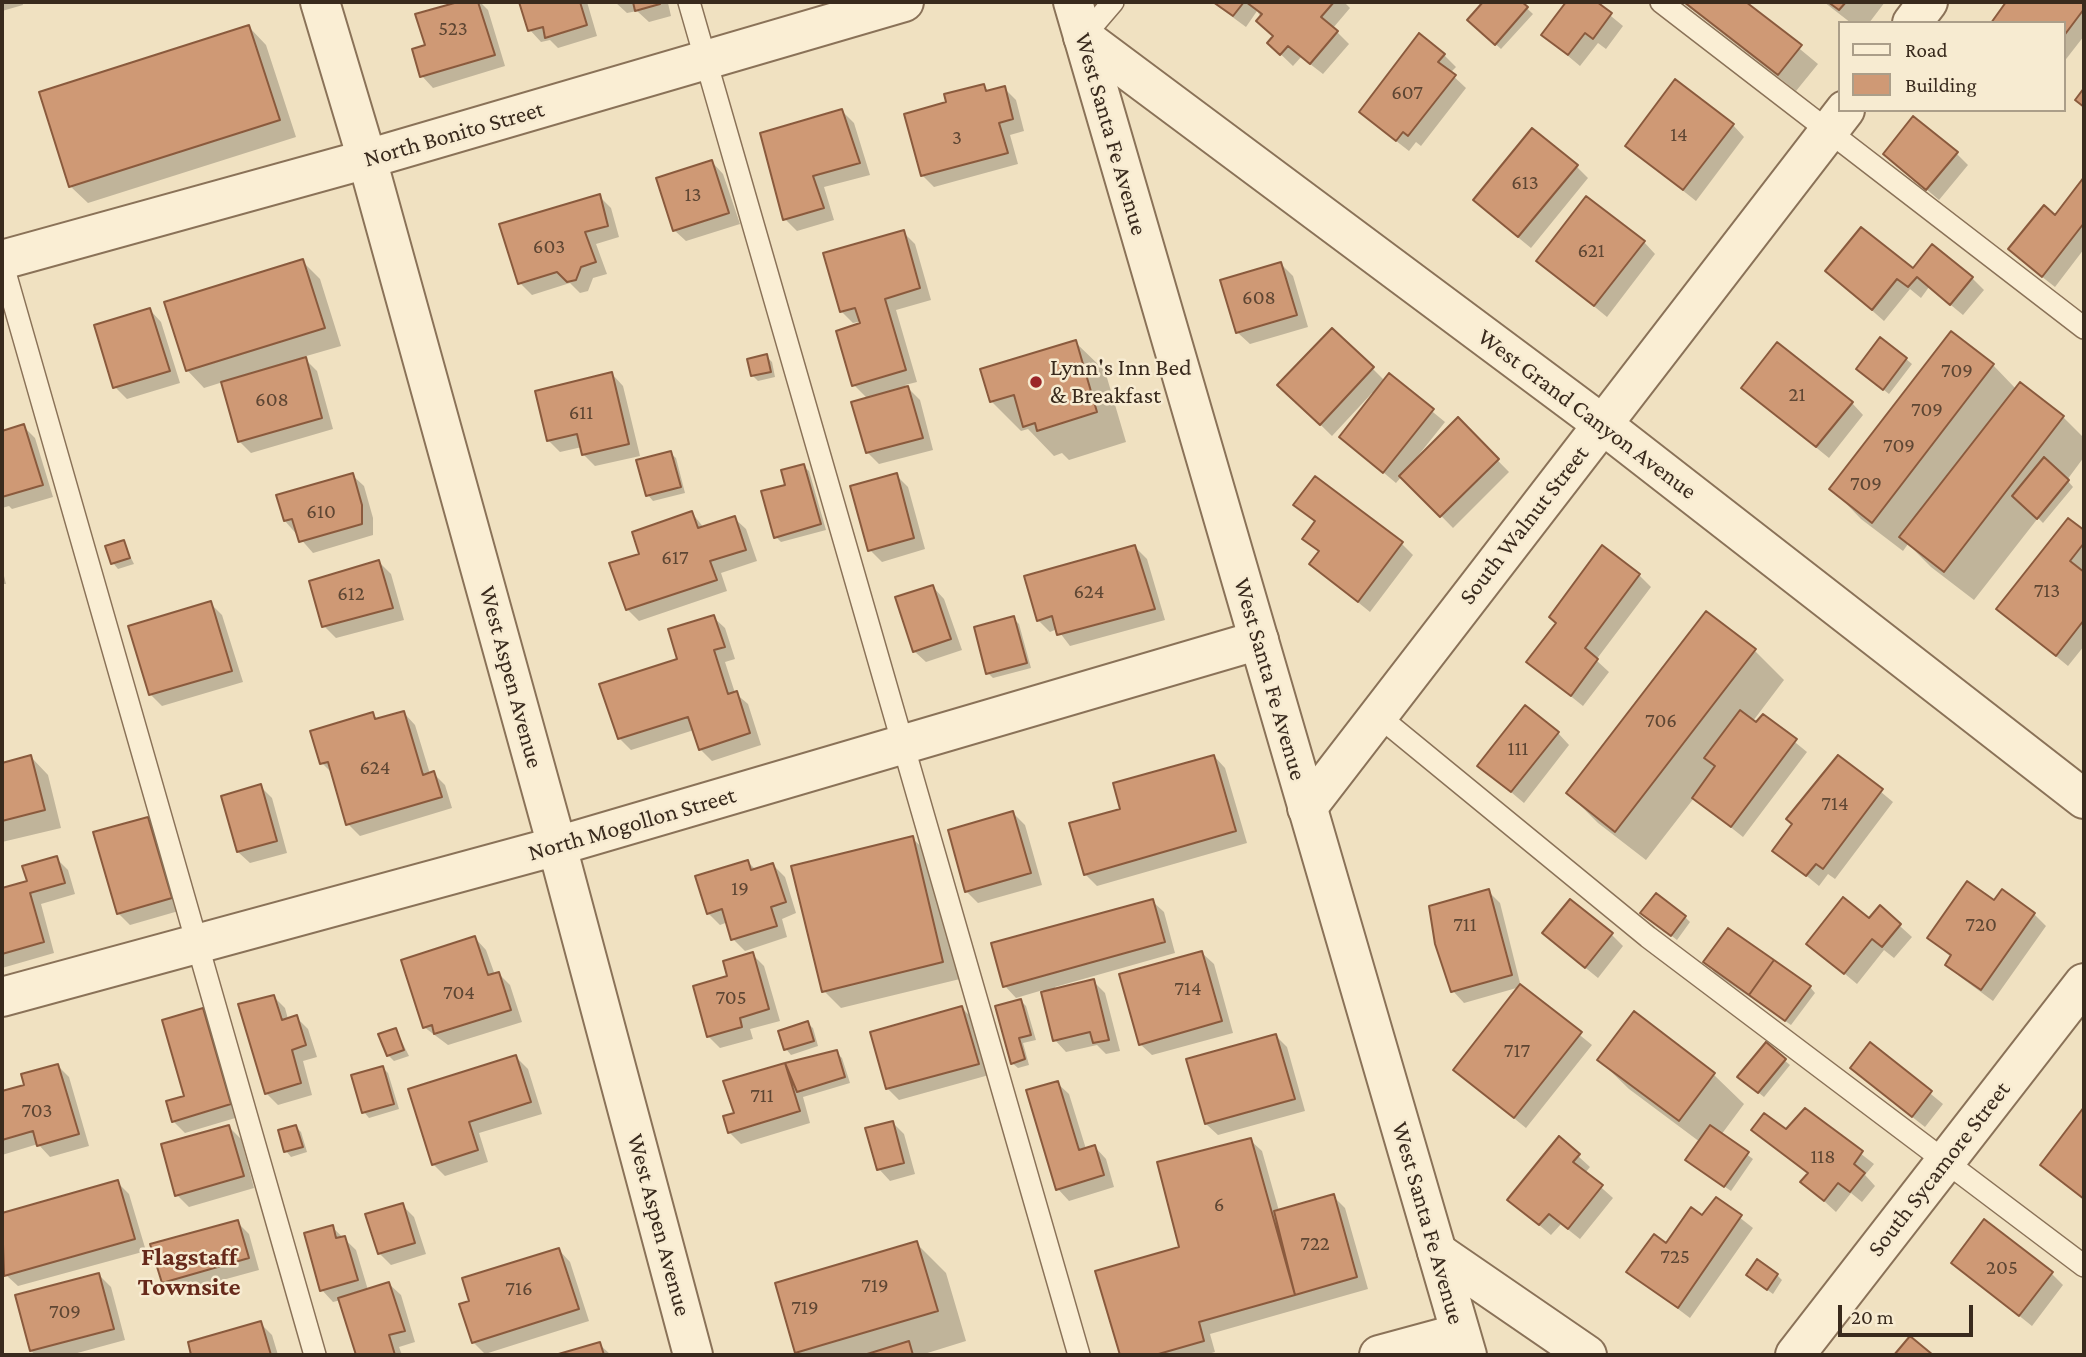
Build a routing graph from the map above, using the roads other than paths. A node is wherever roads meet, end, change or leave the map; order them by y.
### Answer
1 (320, 2) edge
2 (688, 2) edge
3 (1113, 2) edge
4 (1661, 2) edge
5 (1928, 2) edge
6 (881, 5) edge
7 (1078, 19) edge
8 (1914, 21) edge
9 (704, 61) junction
10 (1837, 120) edge
11 (367, 159) junction
12 (2, 261) edge
13 (2084, 328) edge
14 (1602, 424) junction
15 (1259, 640) junction
16 (1376, 714) junction
17 (903, 745) junction
18 (2084, 799) edge
19 (1307, 808) junction
20 (557, 846) junction
21 (196, 945) junction
22 (2084, 983) edge
23 (2, 997) edge
24 (1947, 1160) junction
25 (1437, 1252) junction
26 (2084, 1266) edge
27 (1464, 1344) edge
28 (316, 1355) edge
29 (694, 1355) edge
30 (1079, 1355) edge
31 (1379, 1355) edge
32 (1587, 1355) edge
33 (1795, 1355) edge

1 - 11 street, West Aspen Avenue
2 - 9 lane
3 - 7 lane
4 - 10 lane
5 - 8 street
6 - 9 street, North Bonito Street
7 - 14 street, West Grand Canyon Avenue
7 - 15 street, West Santa Fe Avenue
9 - 11 street, North Bonito Street
9 - 17 lane
10 - 13 lane
10 - 14 street, South Walnut Street
11 - 12 street, North Bonito Street
11 - 20 street, West Aspen Avenue
12 - 21 lane
14 - 16 street, South Walnut Street
14 - 18 street, West Grand Canyon Avenue
15 - 17 street, North Mogollon Street
15 - 19 street, West Santa Fe Avenue
16 - 19 street, South Walnut Street
16 - 24 lane
17 - 20 street, North Mogollon Street
17 - 30 lane
19 - 25 street, West Santa Fe Avenue
20 - 21 street, North Mogollon Street
20 - 29 street, West Aspen Avenue
21 - 23 street, North Mogollon Street
21 - 28 lane
22 - 24 street, South Sycamore Street
24 - 26 lane
24 - 33 street, South Sycamore Street
25 - 27 street, West Santa Fe Avenue
25 - 32 street
27 - 31 street

